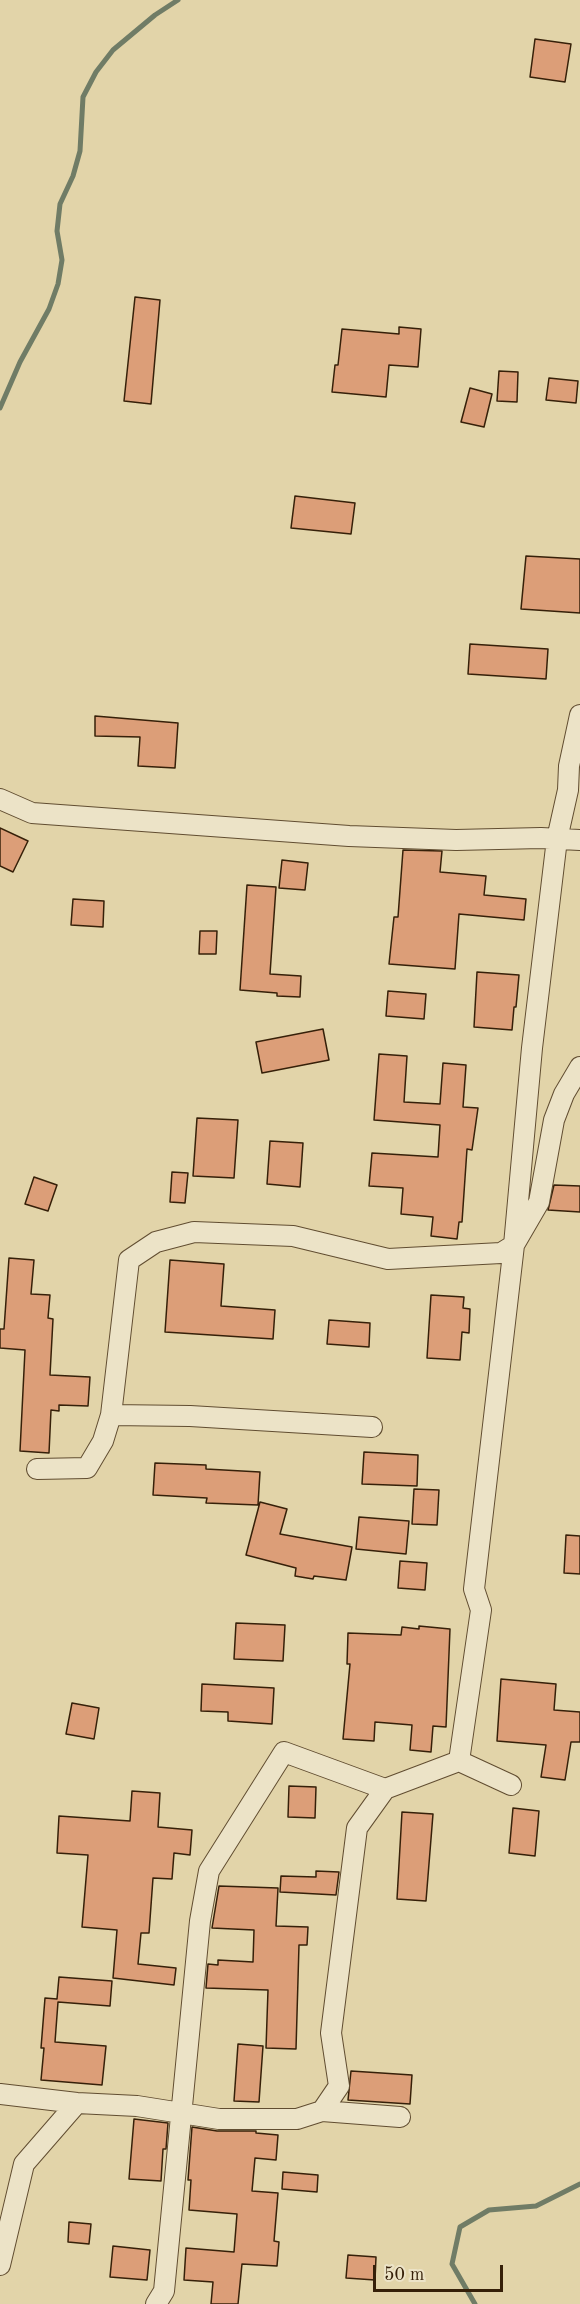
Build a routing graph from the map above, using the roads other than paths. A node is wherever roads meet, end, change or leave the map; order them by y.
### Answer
1 (580, 715) edge
2 (0, 799) edge
3 (557, 838) junction
4 (580, 840) edge
5 (580, 1067) edge
6 (514, 1245) junction
7 (111, 1415) junction
8 (372, 1426) dead end
9 (37, 1469) dead end
10 (459, 1761) junction
11 (511, 1785) dead end
12 (385, 1789) junction
13 (0, 2094) edge
14 (76, 2103) junction
15 (322, 2111) junction
16 (180, 2113) junction
17 (400, 2117) dead end
18 (0, 2265) edge
19 (156, 2304) edge

1 - 3 street
2 - 3 street
3 - 4 street
3 - 6 street
5 - 6 street
6 - 7 street
6 - 10 street
7 - 8 street
7 - 9 street
10 - 11 street
10 - 12 street
12 - 15 street
12 - 16 street
13 - 14 street
14 - 16 street
14 - 18 street
15 - 16 street
15 - 17 street
16 - 19 street

